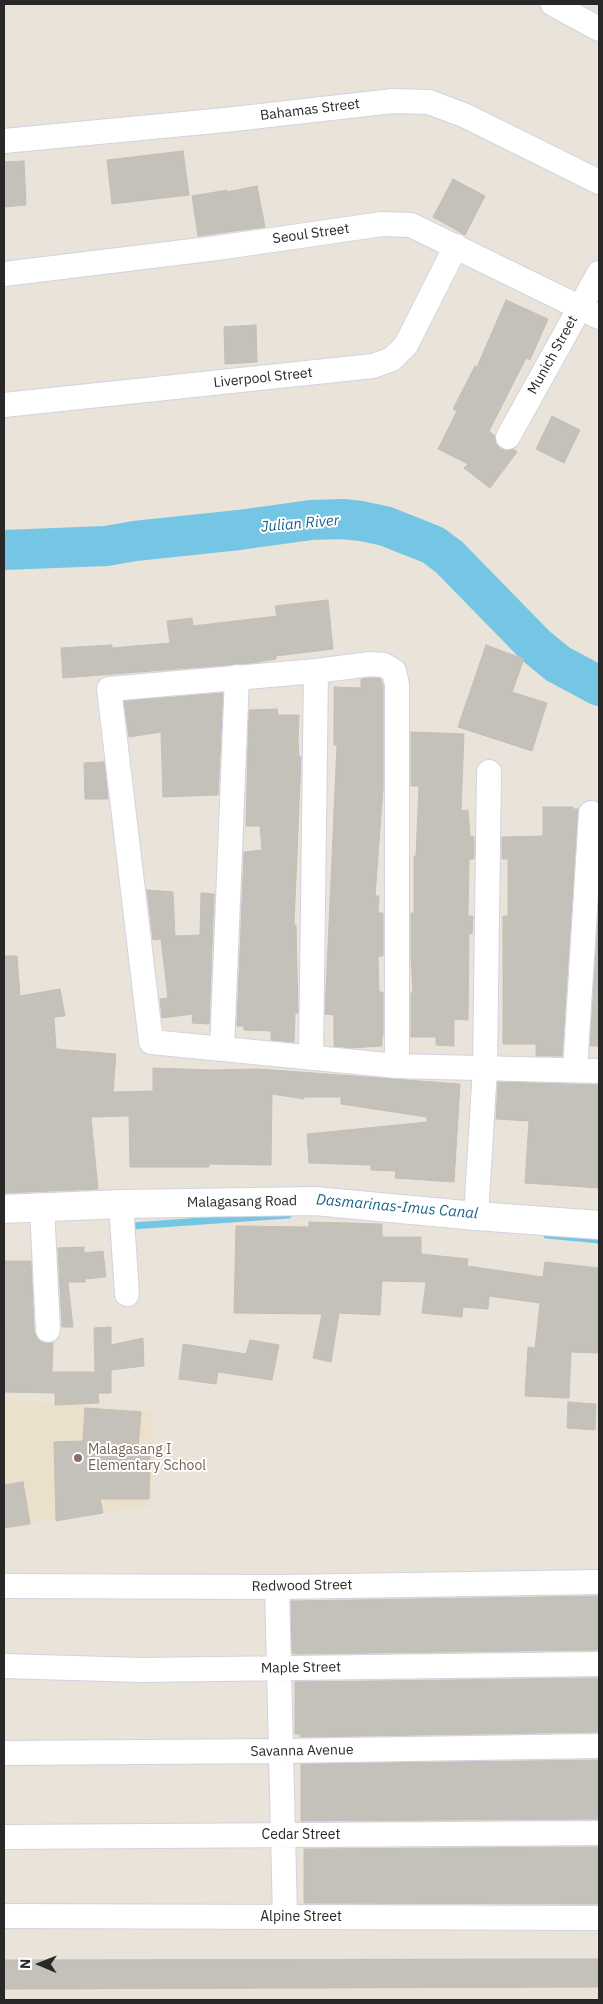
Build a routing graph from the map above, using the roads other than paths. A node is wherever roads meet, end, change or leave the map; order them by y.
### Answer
1 (553, 4) edge
2 (599, 29) edge
3 (4, 141) edge
4 (599, 182) edge
5 (456, 246) junction
6 (4, 274) edge
7 (599, 274) edge
8 (590, 312) edge
9 (4, 405) edge
10 (508, 437) dead end
11 (316, 671) junction
12 (237, 677) junction
13 (489, 772) dead end
14 (591, 813) dead end
15 (222, 1049) junction
16 (311, 1058) junction
17 (397, 1066) junction
18 (485, 1068) junction
19 (575, 1070) junction
20 (599, 1071) edge
21 (121, 1204) junction
22 (42, 1207) junction
23 (4, 1209) edge
24 (476, 1216) junction
25 (599, 1225) edge
26 (127, 1294) dead end
27 (48, 1330) dead end
28 (599, 1582) edge
29 (4, 1586) edge
30 (277, 1587) junction
31 (599, 1664) edge
32 (4, 1666) edge
33 (279, 1669) junction
34 (599, 1746) edge
35 (281, 1751) junction
36 (4, 1753) edge
37 (599, 1833) edge
38 (283, 1835) junction
39 (4, 1837) edge
40 (4, 1916) edge
41 (284, 1916) junction
42 (599, 1918) edge

1 - 2 street
3 - 4 street, Bahamas Street
5 - 6 street, Seoul Street
5 - 8 street, Seoul Street
5 - 9 street, Liverpool Street
7 - 8 street, Munich Street
8 - 10 street, Munich Street
11 - 12 street
11 - 16 street
11 - 17 street
12 - 15 street
12 - 15 street
13 - 18 street
14 - 19 street
15 - 16 street
16 - 17 street
17 - 18 street
18 - 19 street
18 - 24 street
19 - 20 street
21 - 22 main road, Malagasang Road
21 - 24 main road, Malagasang Road
21 - 26 street
22 - 23 main road, Malagasang Road
22 - 27 street
24 - 25 main road, Malagasang Road
28 - 30 street, Redwood Street
29 - 30 street, Redwood Street
30 - 33 street
31 - 33 street, Maple Street
32 - 33 street, Maple Street
33 - 35 street
34 - 35 street, Savanna Avenue
35 - 36 street, Savanna Avenue
35 - 38 street
37 - 38 street, Cedar Street
38 - 39 street, Cedar Street
38 - 41 street
40 - 41 street, Alpine Street
41 - 42 street, Alpine Street

